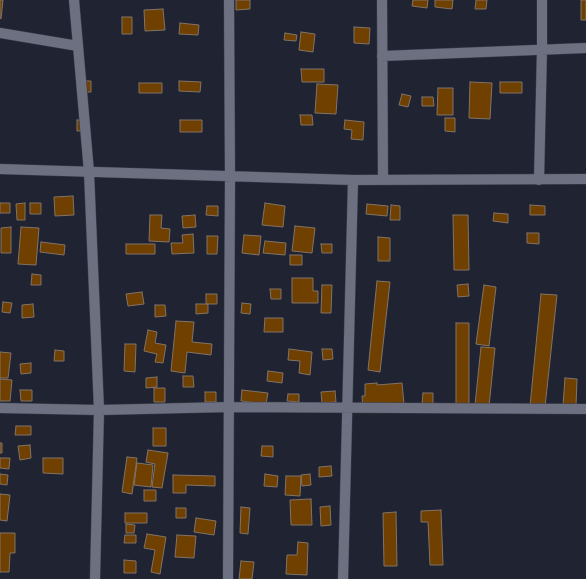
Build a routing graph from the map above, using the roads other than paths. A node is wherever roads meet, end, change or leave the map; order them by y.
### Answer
1 (74, 0) edge
2 (229, 0) edge
3 (382, 0) edge
4 (542, 0) edge
5 (0, 33) edge
6 (78, 46) junction
7 (586, 48) edge
8 (542, 49) junction
9 (382, 56) junction
10 (0, 169) edge
11 (89, 172) junction
12 (230, 177) junction
13 (586, 179) edge
14 (353, 180) junction
15 (382, 180) junction
16 (539, 180) junction
17 (229, 407) junction
18 (0, 408) edge
19 (347, 408) junction
20 (586, 409) edge
21 (99, 410) junction
22 (95, 579) edge
23 (228, 579) edge
24 (343, 579) edge

1 - 6 street
2 - 12 street
3 - 9 street
4 - 8 street
5 - 6 street
6 - 11 street
7 - 8 street
8 - 9 street
8 - 16 street
9 - 15 street
10 - 11 street
11 - 12 street
11 - 21 street
12 - 14 street
12 - 17 street
13 - 16 street
14 - 15 street
14 - 19 street
15 - 16 street
17 - 19 street
17 - 21 street
17 - 23 street
18 - 21 street
19 - 20 street
19 - 24 street
21 - 22 street

